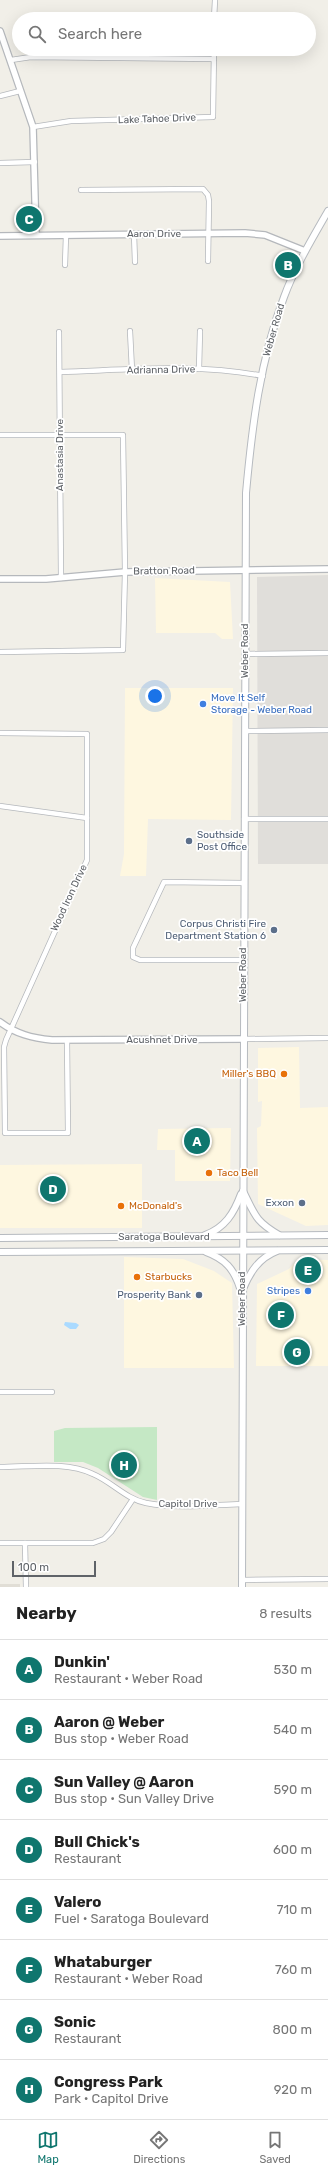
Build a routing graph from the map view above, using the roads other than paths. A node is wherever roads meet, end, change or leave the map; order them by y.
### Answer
1 (215, 0) edge
2 (214, 12) edge
3 (0, 31) edge
4 (214, 59) joint
5 (10, 60) junction
6 (20, 91) junction
7 (0, 96) edge
8 (33, 127) junction
9 (35, 162) junction
10 (0, 163) edge
11 (81, 190) dead end
12 (328, 211) edge
13 (134, 234) junction
14 (36, 235) junction
15 (66, 235) junction
16 (208, 235) junction
17 (0, 236) edge
18 (305, 250) junction
19 (208, 261) dead end
20 (135, 262) dead end
21 (65, 265) dead end
22 (130, 331) dead end
23 (200, 331) dead end
24 (59, 332) dead end
25 (199, 369) junction
26 (132, 370) junction
27 (60, 372) junction
28 (263, 376) junction
29 (0, 435) edge
30 (59, 435) junction
31 (328, 569) edge
32 (245, 570) junction
33 (125, 572) junction
34 (61, 578) junction
35 (0, 580) edge
36 (0, 652) edge
37 (328, 653) edge
38 (244, 654) junction
39 (328, 730) edge
40 (246, 732) junction
41 (0, 733) edge
42 (0, 806) edge
43 (87, 818) junction
44 (244, 819) junction
45 (328, 819) edge
46 (243, 883) junction
47 (244, 960) junction
48 (0, 1022) edge
49 (10, 1030) junction
50 (328, 1038) edge
51 (244, 1039) junction
52 (67, 1040) junction
53 (242, 1189) junction
54 (328, 1235) edge
55 (200, 1236) junction
56 (242, 1236) junction
57 (280, 1236) junction
58 (0, 1238) edge
59 (200, 1250) junction
60 (242, 1250) junction
61 (280, 1250) junction
62 (328, 1250) edge
63 (0, 1252) edge
64 (242, 1293) junction
65 (0, 1392) edge
66 (52, 1392) dead end
67 (0, 1467) edge
68 (133, 1499) junction
69 (241, 1504) junction
70 (0, 1543) edge
71 (26, 1543) junction
72 (328, 1579) edge
73 (242, 1580) junction
74 (26, 1587) edge
75 (242, 1587) edge

1 - 2 street
3 - 5 street
4 - 5 street
4 - 8 street, Lake Tahoe Drive
5 - 6 street
6 - 7 street
6 - 8 street
8 - 9 street
9 - 10 street
9 - 14 street
11 - 16 street
12 - 18 main road, Weber Road
13 - 15 street, Aaron Drive
13 - 16 street, Aaron Drive
13 - 20 street
14 - 15 street, Aaron Drive
14 - 17 street, Aaron Drive
15 - 21 street
16 - 18 street, Aaron Drive
16 - 19 street
18 - 28 main road, Weber Road
22 - 26 street
23 - 25 street
24 - 27 street, Anastasia Drive
25 - 26 street, Adrianna Drive
25 - 28 street, Adrianna Drive
26 - 27 street, Adrianna Drive
27 - 30 street, Anastasia Drive
28 - 32 main road, Weber Road
29 - 30 street
30 - 33 street
30 - 34 street, Anastasia Drive
31 - 32 street, Bratton Road
32 - 33 street, Bratton Road
32 - 38 main road, Weber Road
33 - 34 street, Bratton Road
33 - 36 street
34 - 35 street, Bratton Road
37 - 38 street
38 - 40 main road, Weber Road
39 - 40 street
40 - 44 main road, Weber Road
41 - 43 street, Wood Iron Drive
42 - 43 street
43 - 49 street, Wood Iron Drive
44 - 45 street
44 - 46 main road, Weber Road
46 - 47 main road, Weber Road
46 - 47 street
47 - 51 main road, Weber Road
48 - 49 street, Acushnet Drive
49 - 52 street, Acushnet Drive
49 - 52 street, Wood Iron Drive
50 - 51 street, Acushnet Drive
51 - 52 street, Acushnet Drive
51 - 53 main road, Weber Road
53 - 55 main road
53 - 56 main road, Weber Road
53 - 57 main road
54 - 57 main road, Saratoga Boulevard
55 - 56 main road, Saratoga Boulevard
55 - 58 main road, Saratoga Boulevard
56 - 57 main road, Saratoga Boulevard
56 - 60 main road, Weber Road
59 - 60 main road, Saratoga Boulevard
59 - 63 main road, Saratoga Boulevard
59 - 64 main road
60 - 61 main road, Saratoga Boulevard
60 - 64 main road, Weber Road
61 - 62 main road, Saratoga Boulevard
61 - 64 main road
64 - 69 main road, Weber Road
65 - 66 street
67 - 68 street, Capitol Drive
68 - 69 street, Capitol Drive
68 - 71 street
69 - 73 main road, Weber Road
70 - 71 street
71 - 74 street
72 - 73 street
73 - 75 main road, Weber Road

